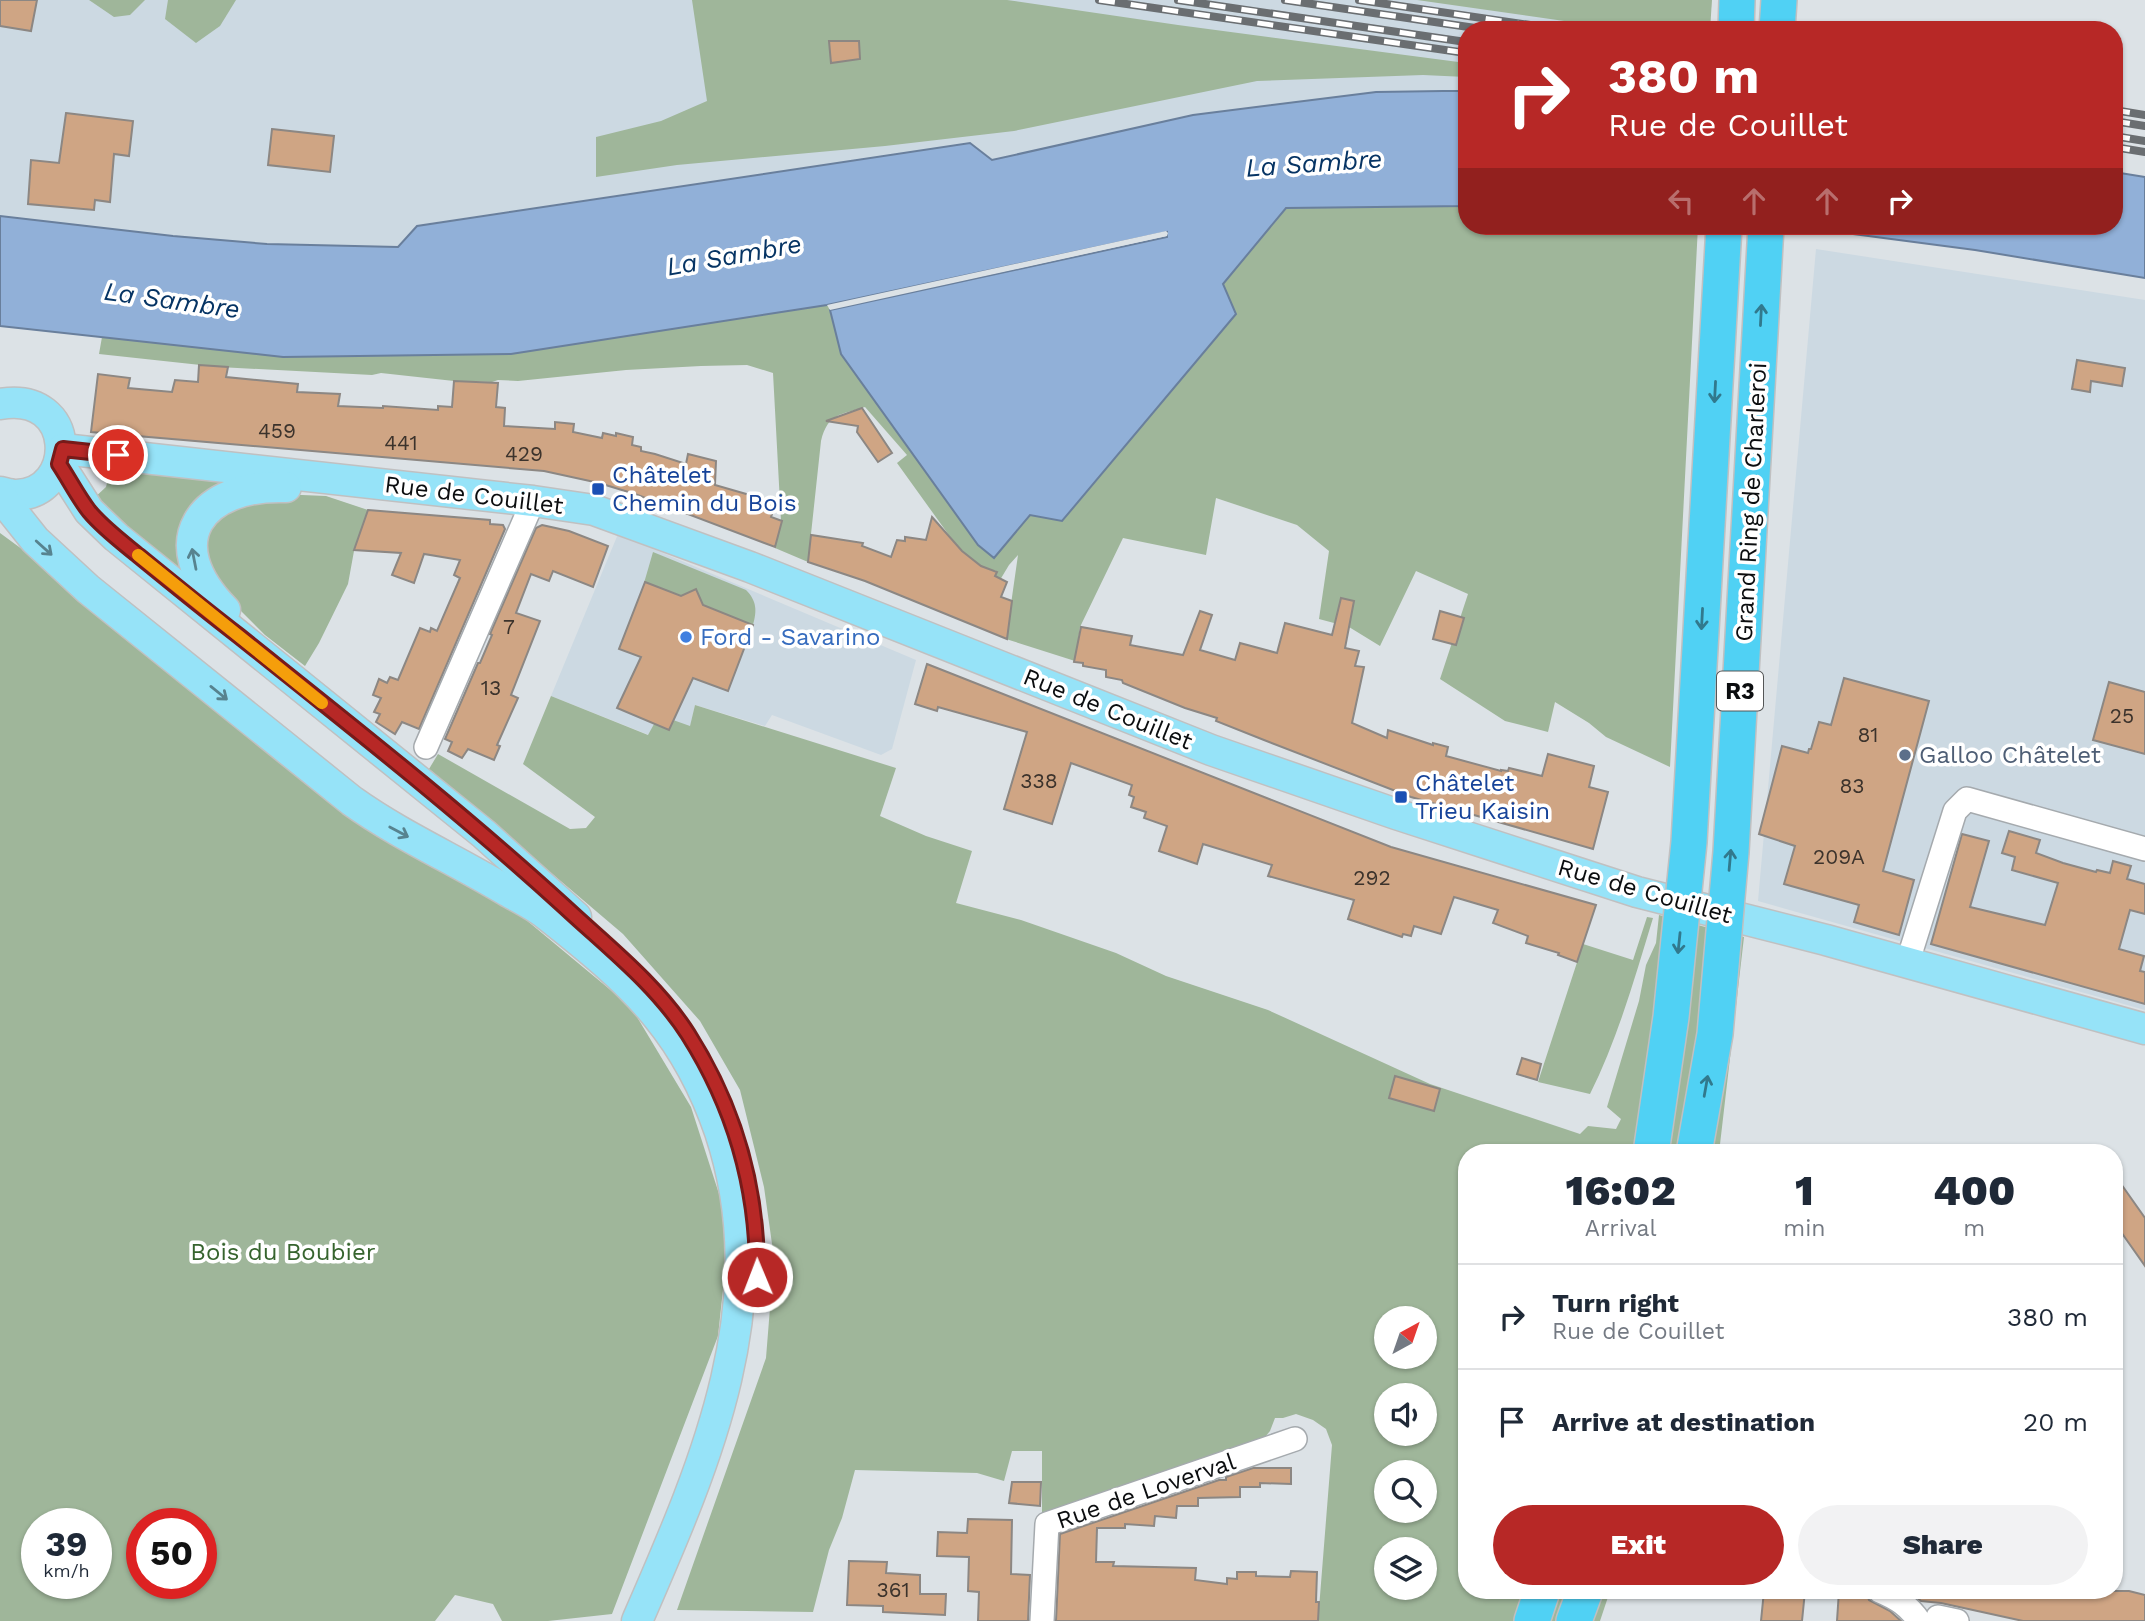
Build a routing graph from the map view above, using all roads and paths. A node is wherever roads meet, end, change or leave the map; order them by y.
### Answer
1 (1737, 0) edge
2 (1779, 0) edge
3 (1736, 21) edge
4 (1778, 21) edge
5 (1723, 235) edge
6 (1765, 235) edge
7 (0, 404) edge
8 (61, 456) junction
9 (341, 479) junction
10 (0, 494) edge
11 (533, 500) junction
12 (299, 684) junction
13 (426, 747) dead end
14 (2145, 849) edge
15 (1907, 964) junction
16 (2145, 1029) edge
17 (1652, 1144) edge
18 (1696, 1144) edge
19 (1296, 1439) dead end
20 (1539, 1599) edge
21 (1582, 1599) edge
22 (1898, 1599) edge
23 (1938, 1620) edge
24 (638, 1621) edge
25 (654, 1621) edge
26 (1042, 1621) edge
27 (1532, 1621) edge
28 (1574, 1621) edge

1 - 3 highway
2 - 4 highway
5 -> 17 highway, Grand Ring de Charleroi / R3, bridge
18 -> 6 highway, Grand Ring de Charleroi / R3, bridge
7 - 8 main road
8 - 9 main road, Rue de Couillet
8 - 10 main road
8 - 12 main road
9 - 11 main road, Rue de Couillet
12 -> 9 main road
10 -> 24 main road
11 - 13 street
11 - 15 main road, Rue de Couillet
12 - 25 main road
14 - 15 street
15 - 16 main road, Rue de Couillet
19 - 26 street, Rue de Loverval
20 - 27 highway
21 - 28 highway
22 - 23 street

